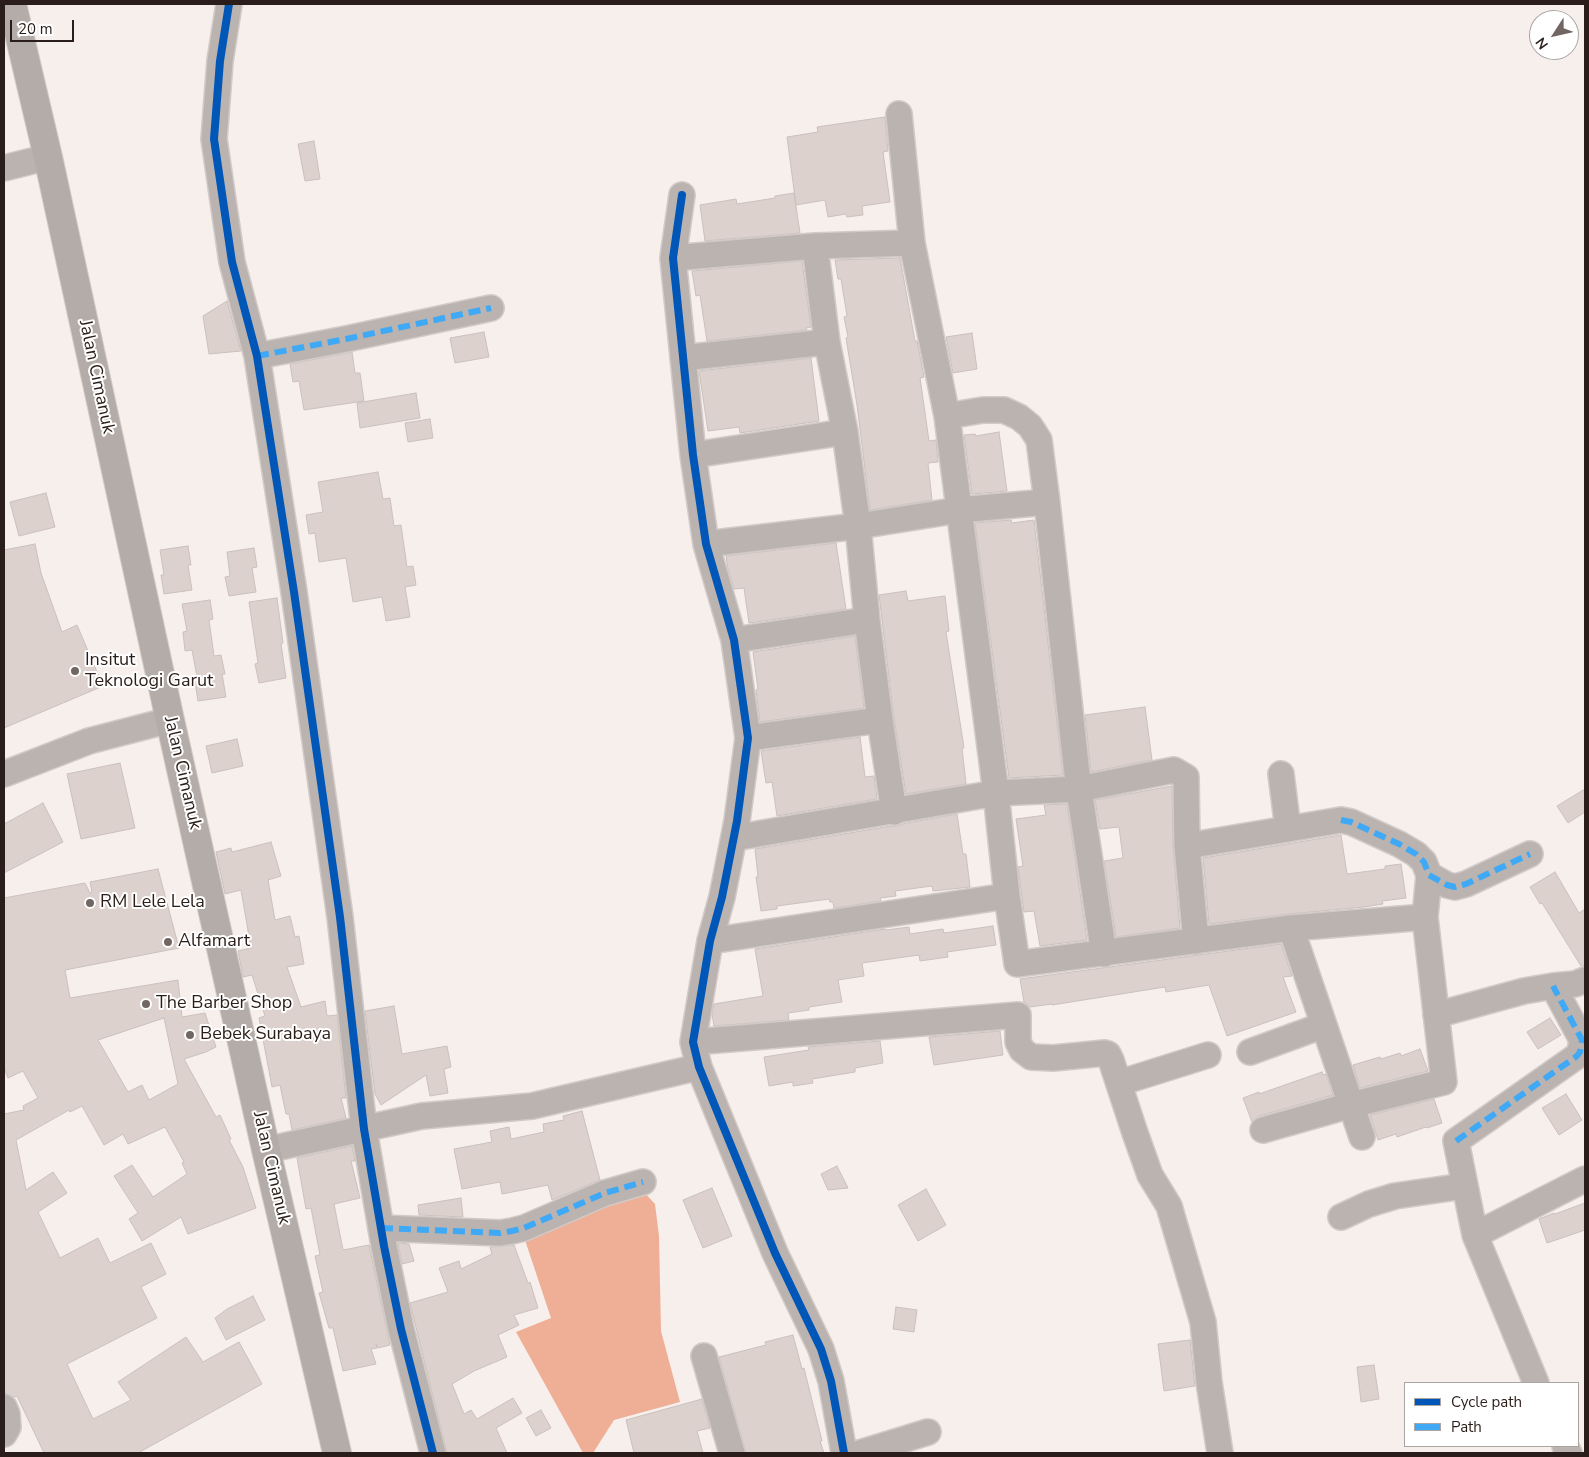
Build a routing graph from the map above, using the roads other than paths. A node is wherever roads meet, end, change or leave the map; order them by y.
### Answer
1 (12, 4) edge
2 (229, 4) edge
3 (899, 114) dead end
4 (48, 157) junction
5 (4, 168) edge
6 (682, 195) dead end
7 (912, 242) junction
8 (816, 246) junction
9 (673, 258) junction
10 (491, 308) dead end
11 (827, 342) junction
12 (256, 356) junction
13 (683, 358) junction
14 (947, 416) junction
15 (845, 432) junction
16 (693, 455) junction
17 (1047, 502) junction
18 (959, 510) junction
19 (858, 526) junction
20 (706, 544) junction
21 (867, 620) junction
22 (734, 640) junction
23 (170, 720) junction
24 (880, 720) junction
25 (748, 738) junction
26 (4, 774) edge
27 (1281, 774) dead end
28 (1079, 789) junction
29 (996, 793) junction
30 (894, 812) junction
31 (1288, 829) junction
32 (734, 838) junction
33 (1187, 846) junction
34 (1530, 854) dead end
35 (1429, 875) junction
36 (1007, 896) junction
37 (1425, 917) junction
38 (1291, 928) junction
39 (710, 941) junction
40 (1196, 941) junction
41 (1104, 954) junction
42 (1585, 980) edge
43 (1553, 986) junction
44 (1436, 1015) junction
45 (1324, 1025) junction
46 (693, 1042) junction
47 (1250, 1052) dead end
48 (1208, 1055) dead end
49 (699, 1067) junction
50 (1119, 1083) junction
51 (1351, 1105) junction
52 (364, 1129) junction
53 (1263, 1130) dead end
54 (1362, 1137) dead end
55 (266, 1150) junction
56 (1585, 1179) edge
57 (642, 1182) dead end
58 (1464, 1186) junction
59 (1341, 1217) dead end
60 (381, 1228) junction
61 (1475, 1235) junction
62 (704, 1356) dead end
63 (1536, 1382) edge
64 (4, 1407) edge
65 (928, 1432) dead end
66 (4, 1434) edge
67 (337, 1453) edge
68 (433, 1453) edge
69 (732, 1453) edge
70 (844, 1453) edge
71 (860, 1453) edge
72 (1220, 1453) edge

1 - 4 main road, Jalan Cimanuk
2 - 12 street
3 - 7 street
4 - 5 street
4 - 23 main road, Jalan Cimanuk
6 - 9 street
7 - 8 street
7 - 14 street
8 - 9 street
8 - 11 street
9 - 13 street
10 - 12 street
11 - 13 street
11 - 15 street
12 - 52 street
13 - 16 street
14 - 17 street
14 - 18 street
15 - 16 street
15 - 19 street
16 - 20 street
17 - 18 street
17 - 28 street
18 - 19 street
18 - 29 street
19 - 20 street
19 - 21 street
20 - 22 street
21 - 22 street
21 - 24 street
22 - 25 street
23 - 26 street
23 - 55 main road, Jalan Cimanuk
24 - 25 street
24 - 30 street
25 - 32 street
27 - 31 street
28 - 29 street
28 - 33 street
28 - 41 street
29 - 30 street
29 - 36 street
30 - 32 street
31 - 33 street
31 - 35 street
32 - 39 street
33 - 40 street
34 - 35 street
35 - 37 street
36 - 39 street
36 - 41 street
37 - 38 street
37 - 44 street
38 - 40 street
38 - 45 street
39 - 46 street
40 - 41 street
42 - 43 street
43 - 44 street
43 - 58 street
44 - 51 street
45 - 47 street
45 - 51 street
46 - 49 street
46 - 50 street
48 - 50 street
49 - 52 street
49 - 70 street
50 - 72 street
51 - 53 street
51 - 54 street
52 - 55 street
52 - 60 street
55 - 67 main road, Jalan Cimanuk
56 - 61 street
57 - 60 street
58 - 59 street
58 - 61 street
60 - 68 street
61 - 63 street
62 - 69 street
64 - 66 street
65 - 71 street

